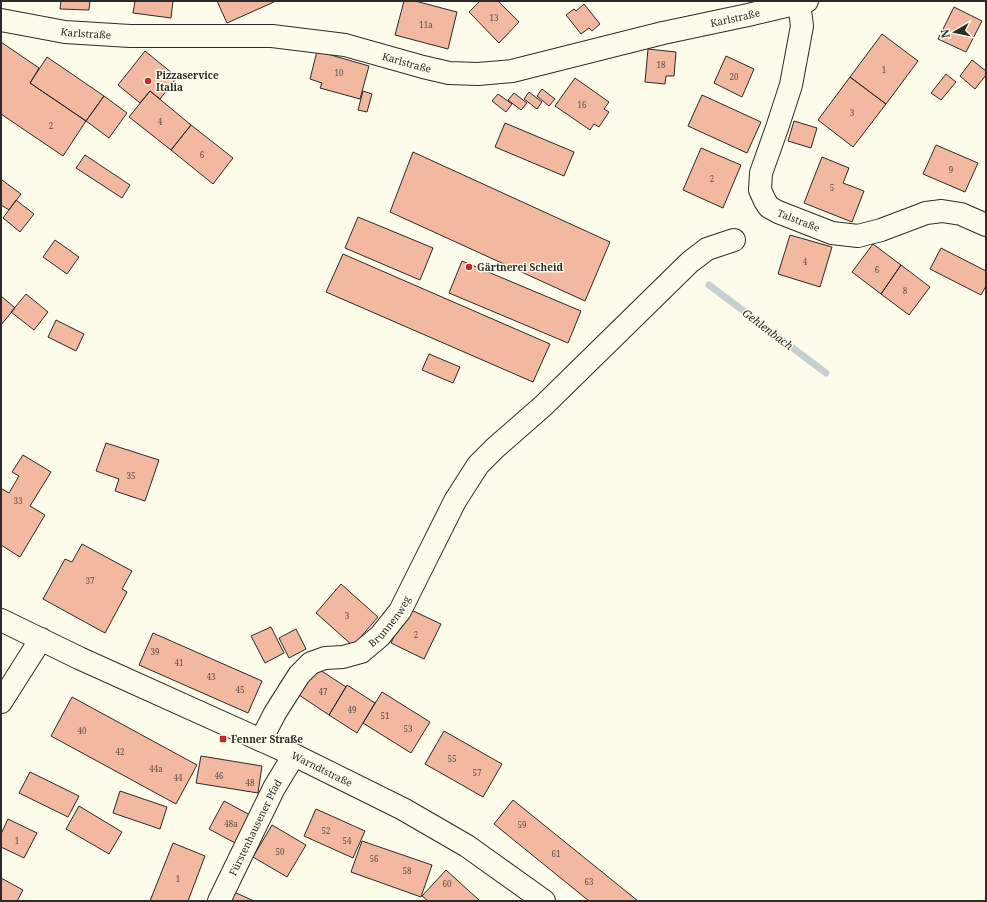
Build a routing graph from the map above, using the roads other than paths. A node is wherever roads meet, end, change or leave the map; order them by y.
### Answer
1 (803, 2) edge
2 (1, 20) edge
3 (986, 226) edge
4 (734, 240) dead end
5 (1, 620) edge
6 (41, 639) junction
7 (1, 702) edge
8 (261, 740) junction
9 (294, 755) junction
10 (219, 901) edge
11 (544, 901) edge

1 - 2 street, Karlstraße
1 - 3 street, Talstraße
4 - 8 street, Brunnenweg
5 - 6 street, Warndtstraße
6 - 7 street
6 - 8 street, Warndtstraße
8 - 9 street, Warndtstraße
9 - 10 street, Fürstenhausener Pfad
9 - 11 street, Warndtstraße

